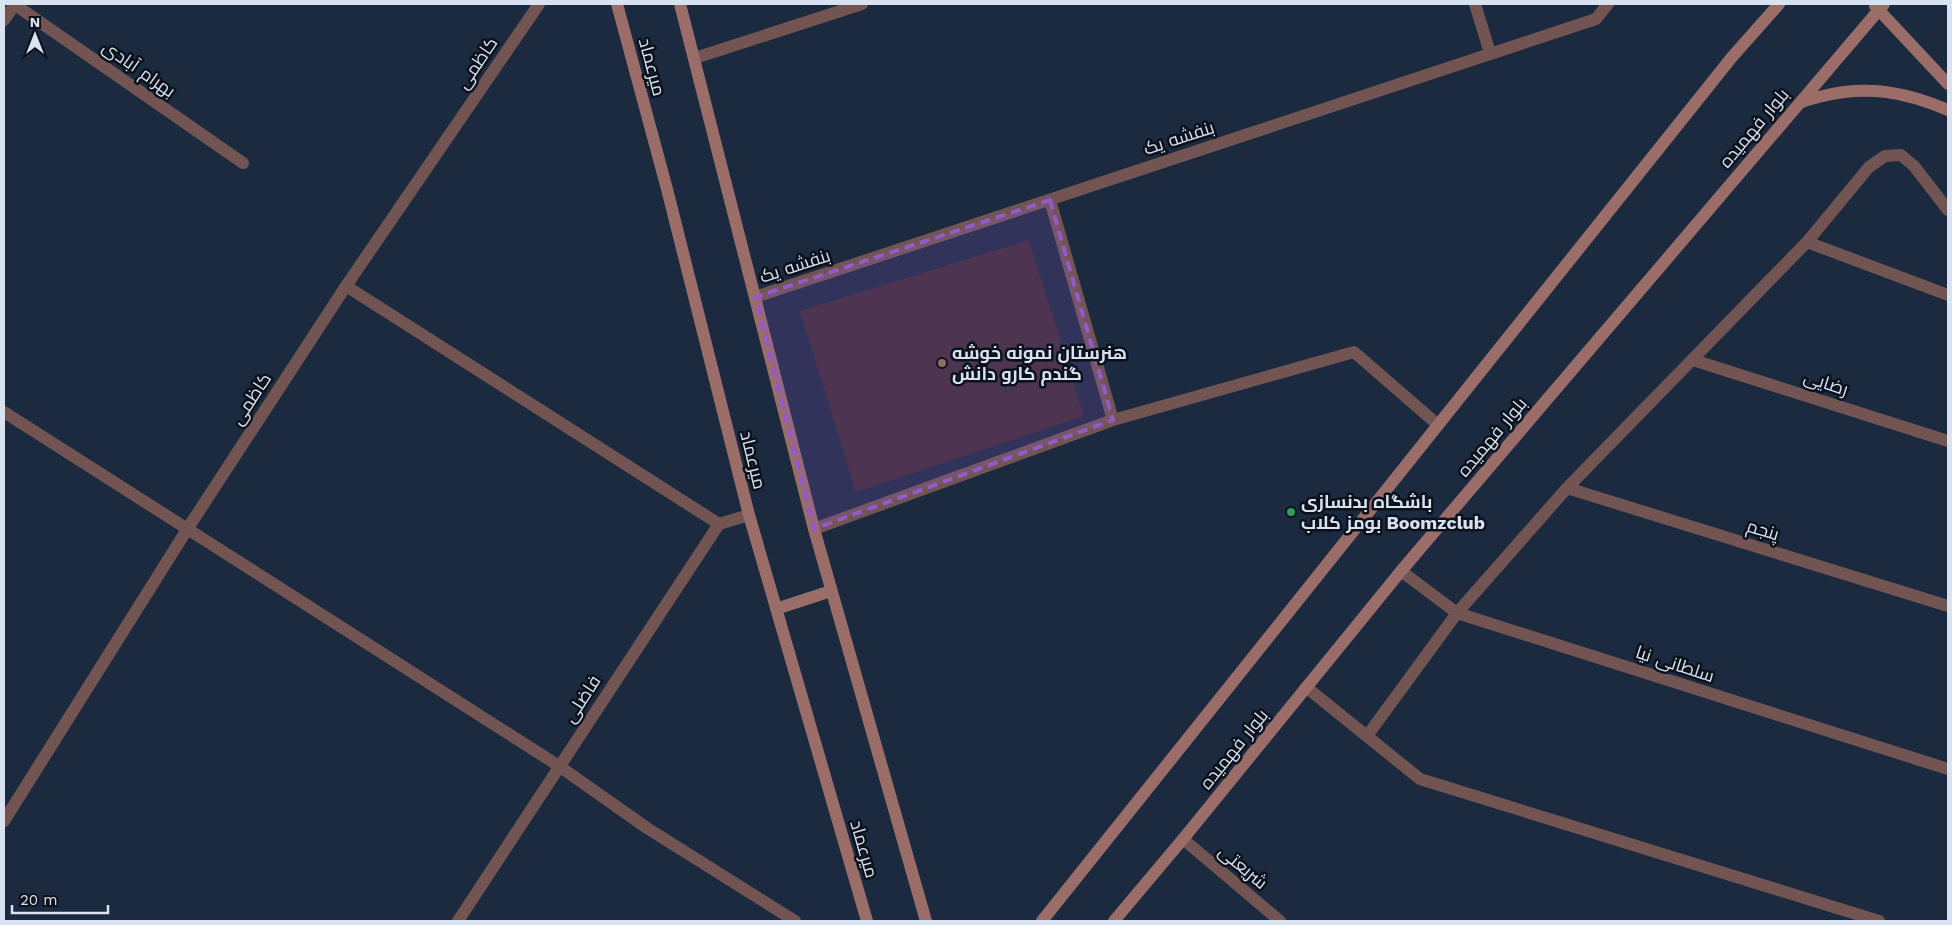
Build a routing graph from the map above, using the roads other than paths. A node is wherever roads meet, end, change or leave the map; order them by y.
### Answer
1 (14, 4) edge
2 (539, 4) edge
3 (617, 4) edge
4 (680, 4) edge
5 (862, 4) edge
6 (1475, 4) edge
7 (1608, 4) edge
8 (1779, 4) edge
9 (1879, 6) edge
10 (4, 20) edge
11 (1490, 53) junction
12 (695, 58) junction
13 (1948, 84) edge
14 (1948, 110) edge
15 (1780, 125) junction
16 (243, 163) dead end
17 (1050, 200) junction
18 (1948, 210) edge
19 (1807, 242) junction
20 (346, 286) junction
21 (1948, 295) edge
22 (755, 297) junction
23 (1693, 360) junction
24 (4, 412) edge
25 (1113, 420) junction
26 (1437, 424) junction
27 (1948, 440) edge
28 (1567, 488) junction
29 (749, 515) junction
30 (719, 524) junction
31 (188, 528) junction
32 (814, 529) junction
33 (1401, 571) junction
34 (831, 591) junction
35 (1948, 606) edge
36 (776, 609) junction
37 (1457, 613) junction
38 (1306, 687) junction
39 (1368, 736) junction
40 (559, 766) junction
41 (1948, 769) edge
42 (4, 821) edge
43 (1183, 839) junction
44 (458, 921) edge
45 (795, 921) edge
46 (867, 921) edge
47 (926, 921) edge
48 (1042, 921) edge
49 (1114, 921) edge
50 (1280, 921) edge
51 (1879, 921) edge

1 - 10 street
1 - 16 street, بهرام آبادی
2 - 20 street, کاظمی
3 - 29 street, میرعماد
4 - 12 street
5 - 12 street
6 - 11 street
7 - 11 street, بنفشه یک
8 - 26 street
9 - 13 street
9 - 15 street, بلوار فهمیده
11 - 17 street, بنفشه یک
12 - 22 street
14 - 15 street
15 - 33 street, بلوار فهمیده
17 - 22 street, بنفشه یک
17 - 25 street
18 - 19 street
19 - 21 street
19 - 23 street
20 - 30 street
20 - 31 street, کاظمی
22 - 32 street
23 - 27 street, رضایی
23 - 28 street
24 - 31 street
25 - 26 street
25 - 32 street
26 - 48 street
28 - 35 street, پنجم
28 - 37 street
29 - 30 street
29 - 36 street, میرعماد
30 - 40 street, فاضلی
31 - 40 street
31 - 42 street, کاظمی
32 - 34 street
33 - 37 street, سلطانی نیا
33 - 38 street, بلوار فهمیده
34 - 36 street
34 - 47 street
36 - 46 street, میرعماد
37 - 39 street
37 - 41 street, سلطانی نیا
38 - 39 street
38 - 43 street, بلوار فهمیده
39 - 51 street
40 - 44 street, فاضلی
40 - 45 street
43 - 49 street, بلوار فهمیده
43 - 50 street, شریعتی

